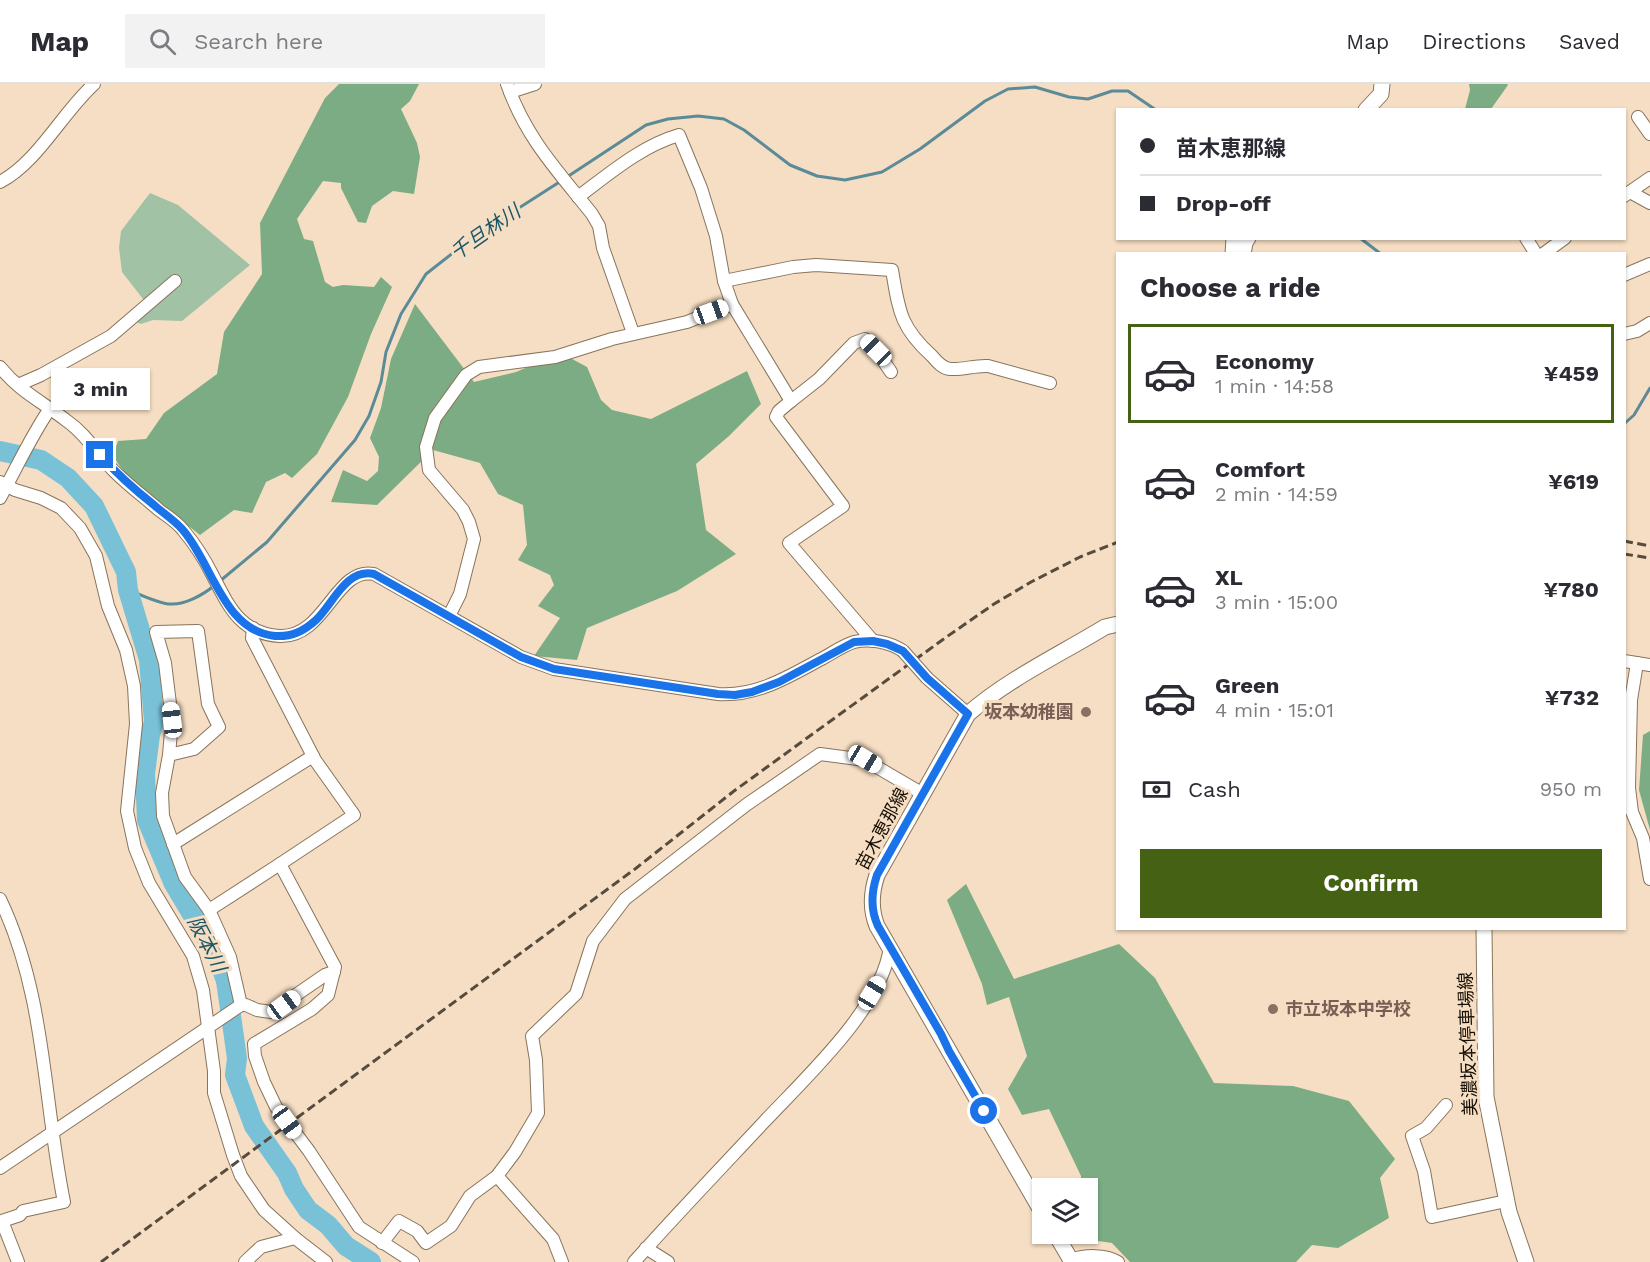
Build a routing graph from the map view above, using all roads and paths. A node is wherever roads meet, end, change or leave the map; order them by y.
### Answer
1 (94, 84) edge
2 (535, 84) edge
3 (1382, 84) edge
4 (509, 88) edge
5 (1371, 108) edge
6 (1638, 117) dead end
7 (1650, 134) edge
8 (1650, 178) edge
9 (0, 182) edge
10 (576, 194) junction
11 (1627, 194) edge
12 (1650, 203) edge
13 (1562, 240) edge
14 (1546, 252) edge
15 (1650, 264) edge
16 (1626, 274) edge
17 (175, 281) dead end
18 (724, 281) junction
19 (732, 304) junction
20 (1650, 323) edge
21 (633, 333) junction
22 (1626, 334) edge
23 (0, 367) edge
24 (891, 372) dead end
25 (1050, 383) dead end
26 (18, 385) junction
27 (790, 401) junction
28 (49, 410) junction
29 (7, 482) edge
30 (0, 498) edge
31 (449, 616) junction
32 (1116, 624) edge
33 (253, 628) junction
34 (873, 641) junction
35 (1637, 663) edge
36 (968, 714) junction
37 (169, 755) junction
38 (313, 756) junction
39 (923, 794) junction
40 (173, 844) junction
41 (280, 864) junction
42 (1650, 879) edge
43 (0, 899) edge
44 (209, 910) junction
45 (5, 922) edge
46 (1484, 930) edge
47 (890, 947) junction
48 (334, 972) junction
49 (241, 1005) junction
50 (208, 1026) junction
51 (1446, 1105) dead end
52 (52, 1132) junction
53 (0, 1168) edge
54 (497, 1176) junction
55 (1032, 1195) edge
56 (1506, 1201) junction
57 (295, 1238) junction
58 (382, 1243) junction
59 (1061, 1244) edge
60 (646, 1248) junction
61 (1071, 1261) edge
62 (18, 1262) edge
63 (245, 1262) edge
64 (326, 1262) edge
65 (413, 1262) edge
66 (562, 1262) edge
67 (634, 1262) edge
68 (668, 1262) edge
69 (1118, 1262) edge
70 (1526, 1262) edge

1 - 9 street
2 - 4 street
3 - 5 main road
4 - 10 street
6 - 7 street
8 - 11 street
10 - 18 street
10 - 21 street
11 - 12 street
13 - 14 street
15 - 16 street
17 - 26 street
18 - 19 street
18 - 25 street
19 - 21 street
19 - 27 street
20 - 22 street
21 - 31 street
23 - 26 street
24 - 27 street
26 - 28 street
27 - 34 street
28 - 29 street
28 - 33 street
29 - 30 street
29 - 50 street
31 - 33 street
31 - 34 street
32 - 36 main road, 苗木恵那線
33 - 38 street
34 - 36 street, bridge
35 - 42 street
36 - 39 main road, 苗木恵那線
37 - 37 street
37 - 40 street
38 - 40 street
38 - 41 street
39 - 47 main road, 苗木恵那線
39 - 54 street
40 - 44 street
41 - 44 street
41 - 48 street
43 - 45 street
44 - 49 street
45 - 52 street
46 - 56 main road, 美濃坂本停車場線
47 - 55 main road, 苗木恵那線
47 - 60 street
48 - 49 street
48 - 58 street
49 - 50 street
50 - 52 street
50 - 57 street
51 - 56 street
52 - 53 street
52 - 62 street
54 - 58 street
54 - 66 street
56 - 70 main road, 美濃坂本停車場線
57 - 63 street
57 - 64 street
58 - 65 street
59 - 61 main road
60 - 67 street
60 - 68 street
61 - 69 street

